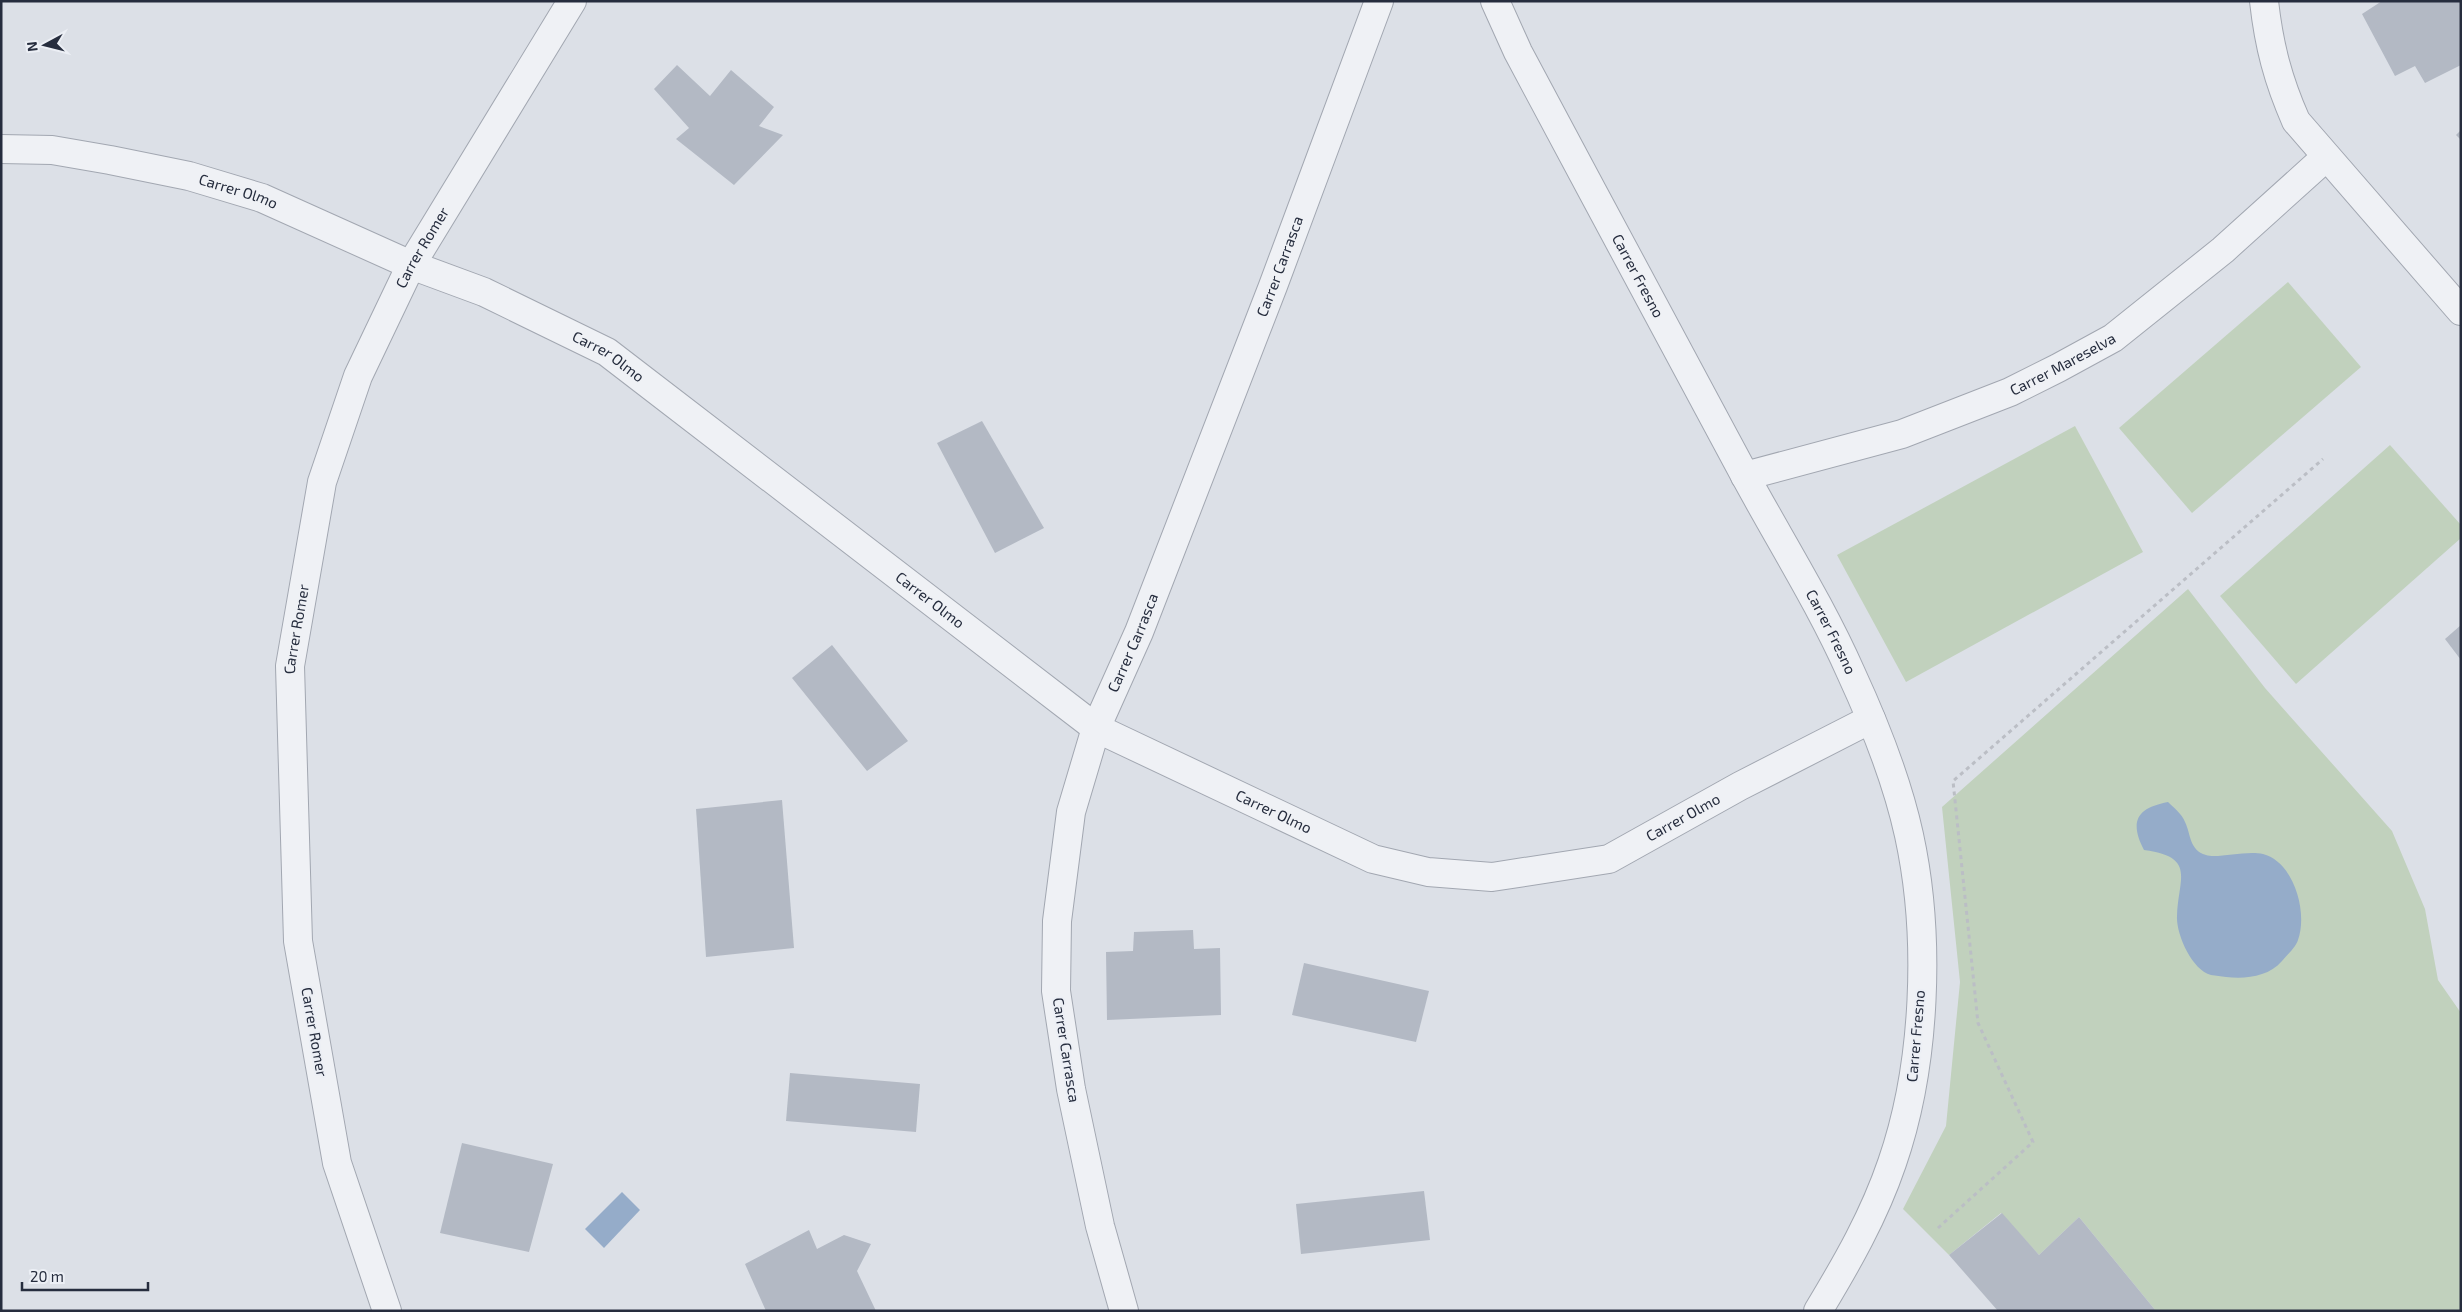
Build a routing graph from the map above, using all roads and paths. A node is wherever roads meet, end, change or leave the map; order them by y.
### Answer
1 (572, 1) edge
2 (1379, 1) edge
3 (1495, 1) edge
4 (2264, 1) edge
5 (1, 149) edge
6 (2326, 157) junction
7 (411, 265) junction
8 (2461, 311) edge
9 (2323, 459) dead end
10 (1745, 476) junction
11 (1871, 719) junction
12 (1096, 728) junction
13 (1938, 1228) dead end
14 (387, 1311) edge
15 (1124, 1311) edge
16 (1818, 1311) edge

1 - 7 street, Carrer Romer
2 - 12 street, Carrer Carrasca
3 - 10 street, Carrer Fresno
4 - 6 street
5 - 7 street, Carrer Olmo
6 - 8 street
6 - 10 street, Carrer Mareselva
7 - 12 street, Carrer Olmo
7 - 14 street, Carrer Romer
9 - 13 path
10 - 11 street, Carrer Fresno
11 - 12 street, Carrer Olmo
11 - 16 street, Carrer Fresno
12 - 15 street, Carrer Carrasca

